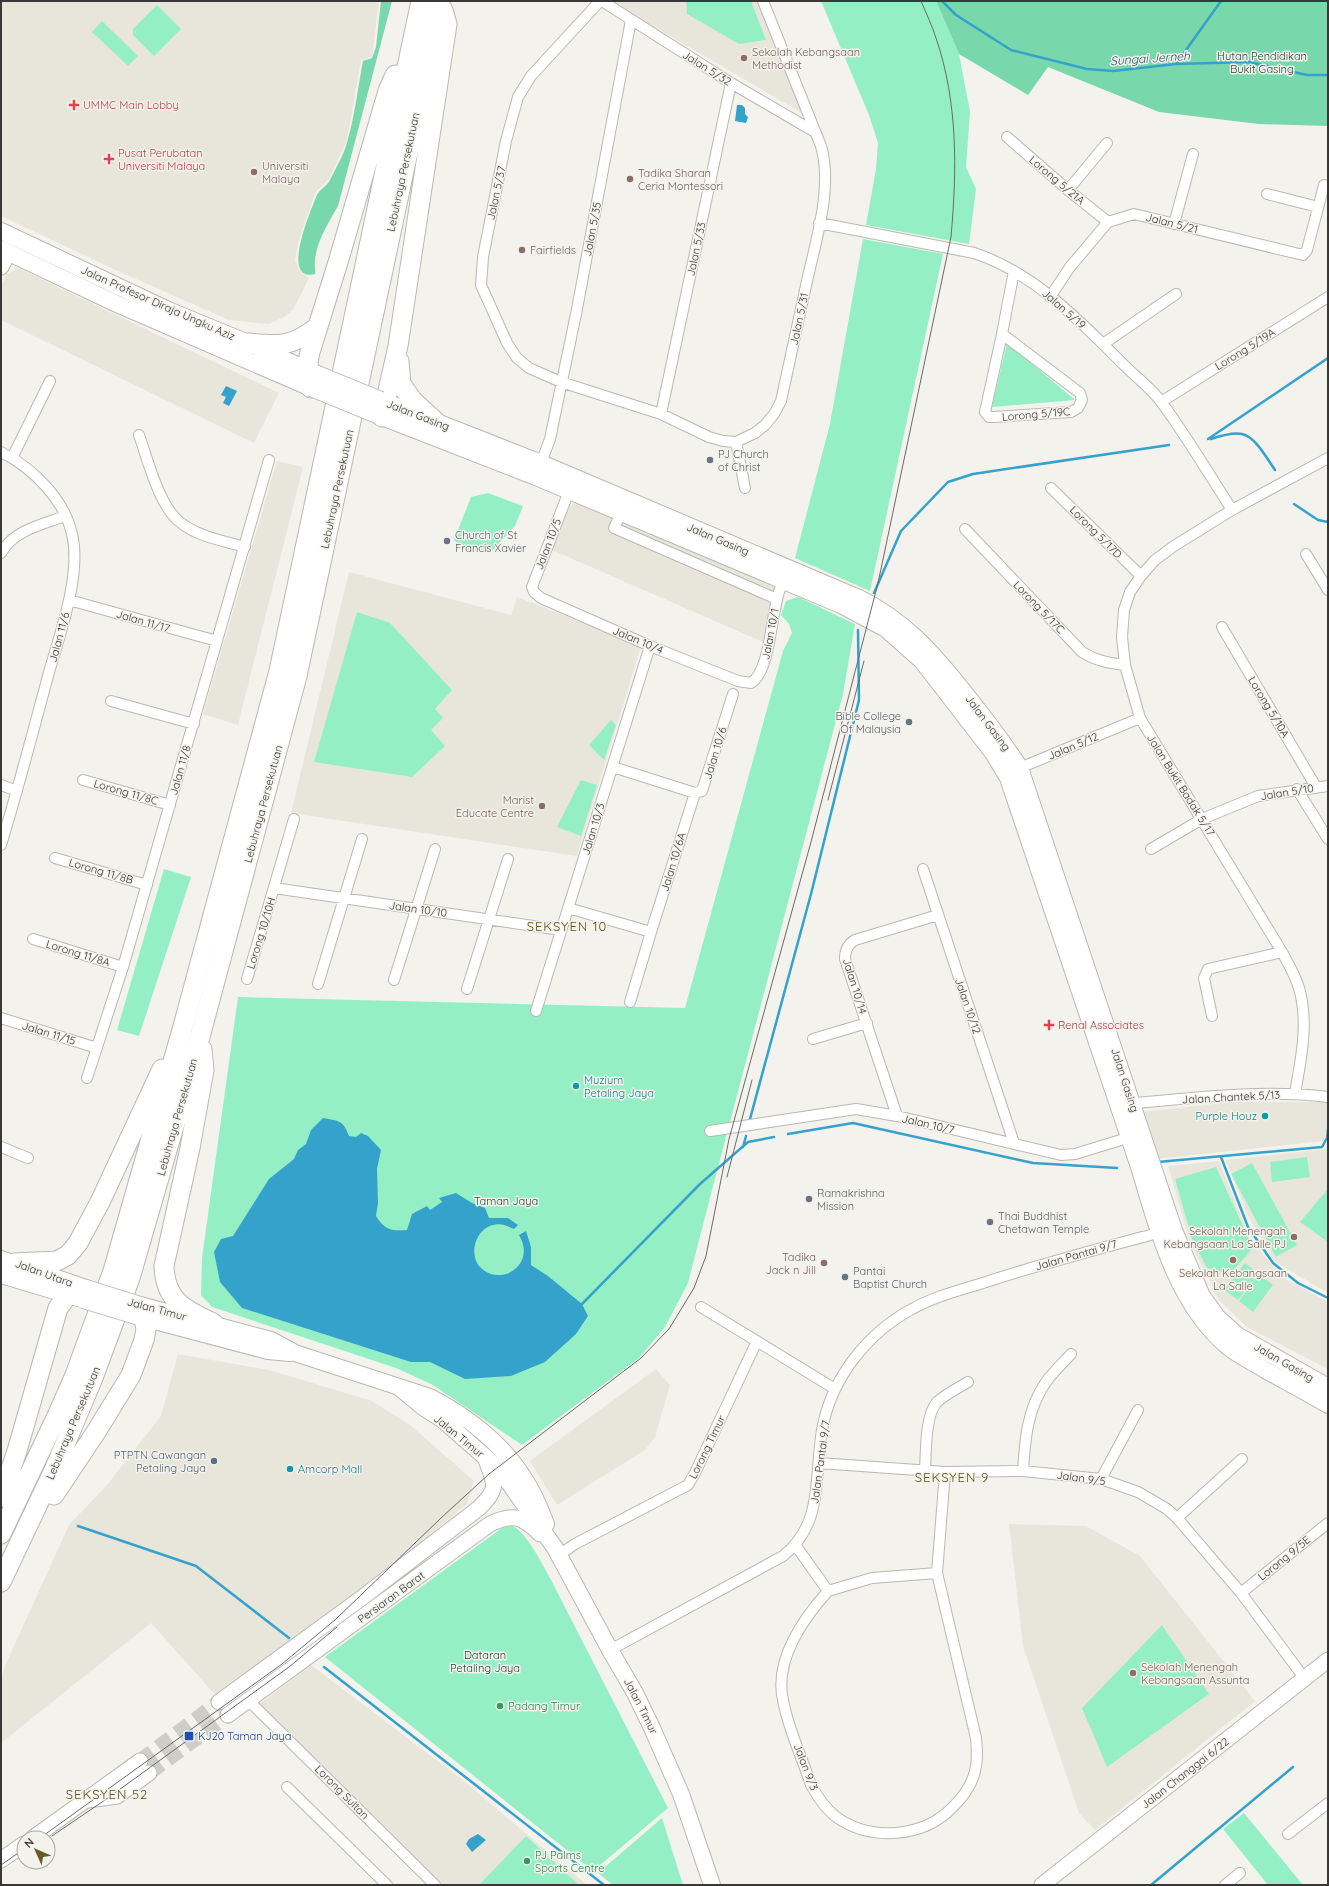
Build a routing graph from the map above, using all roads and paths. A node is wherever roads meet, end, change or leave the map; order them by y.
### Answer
1 (421, 1) edge
2 (440, 1) edge
3 (601, 1) edge
4 (763, 1) edge
5 (631, 20) junction
6 (413, 32) junction
7 (731, 83) junction
8 (815, 132) junction
9 (1006, 137) dead end
10 (1107, 143) dead end
11 (1194, 154) dead end
12 (1324, 185) dead end
13 (1068, 190) junction
14 (1267, 194) dead end
15 (1318, 207) junction
16 (1108, 222) junction
17 (819, 223) junction
18 (1174, 224) junction
19 (1, 231) edge
20 (5, 251) edge
21 (1, 267) edge
22 (1014, 271) junction
23 (1176, 294) dead end
24 (1050, 297) junction
25 (1328, 297) edge
26 (316, 328) junction
27 (1002, 334) junction
28 (248, 343) junction
29 (1103, 344) junction
30 (398, 346) junction
31 (312, 377) junction
32 (50, 381) dead end
33 (561, 382) junction
34 (1161, 402) junction
35 (381, 408) junction
36 (661, 414) junction
37 (436, 422) junction
38 (139, 435) dead end
39 (736, 442) junction
40 (1, 452) edge
41 (12, 458) junction
42 (1328, 458) edge
43 (269, 460) dead end
44 (548, 465) junction
45 (536, 478) junction
46 (746, 488) dead end
47 (1051, 488) dead end
48 (568, 491) junction
49 (1232, 510) junction
50 (621, 513) junction
51 (65, 516) junction
52 (965, 529) dead end
53 (245, 547) junction
54 (1, 554) edge
55 (1306, 554) dead end
56 (786, 575) junction
57 (1141, 576) junction
58 (1328, 590) edge
59 (538, 596) joint
60 (777, 599) junction
61 (69, 600) junction
62 (1222, 628) dead end
63 (218, 641) junction
64 (650, 646) junction
65 (1126, 665) junction
66 (738, 681) joint
67 (733, 694) dead end
68 (111, 701) dead end
69 (1140, 718) junction
70 (194, 724) junction
71 (613, 767) junction
72 (1020, 768) junction
73 (1005, 774) junction
74 (83, 780) dead end
75 (1, 785) edge
76 (1328, 786) edge
77 (1316, 787) junction
78 (1297, 789) junction
79 (17, 791) junction
80 (694, 792) junction
81 (170, 805) junction
82 (1202, 818) junction
83 (294, 819) dead end
84 (362, 839) dead end
85 (1328, 839) edge
86 (1, 845) edge
87 (435, 848) dead end
88 (1151, 849) dead end
89 (54, 858) dead end
90 (508, 858) dead end
91 (923, 869) dead end
92 (147, 885) junction
93 (274, 888) junction
94 (344, 899) junction
95 (568, 908) junction
96 (416, 909) junction
97 (938, 915) junction
98 (489, 919) junction
99 (561, 930) junction
100 (651, 932) junction
101 (33, 939) dead end
102 (1282, 952) junction
103 (123, 966) junction
104 (247, 979) dead end
105 (394, 980) dead end
106 (318, 984) dead end
107 (467, 989) dead end
108 (630, 1002) dead end
109 (536, 1011) dead end
110 (1212, 1016) dead end
111 (1, 1018) edge
112 (867, 1023) junction
113 (182, 1030) junction
114 (201, 1033) junction
115 (813, 1039) dead end
116 (97, 1048) junction
117 (88, 1078) dead end
118 (1295, 1093) junction
119 (1328, 1097) edge
120 (1126, 1104) junction
121 (897, 1116) junction
122 (710, 1131) dead end
123 (1135, 1135) junction
124 (1014, 1143) junction
125 (1, 1147) edge
126 (28, 1158) dead end
127 (1167, 1232) junction
128 (6, 1265) edge
129 (79, 1294) junction
130 (700, 1307) dead end
131 (140, 1313) junction
132 (213, 1323) junction
133 (757, 1341) junction
134 (295, 1353) junction
135 (1071, 1354) dead end
136 (968, 1382) dead end
137 (399, 1387) junction
138 (1328, 1387) edge
139 (835, 1389) junction
140 (1328, 1405) edge
141 (1138, 1410) dead end
142 (485, 1457) junction
143 (1242, 1459) dead end
144 (819, 1463) junction
145 (924, 1471) junction
146 (1023, 1471) junction
147 (945, 1472) junction
148 (1101, 1479) junction
149 (1, 1497) edge
150 (1177, 1518) junction
151 (1328, 1523) edge
152 (1, 1534) edge
153 (796, 1546) junction
154 (557, 1552) junction
155 (938, 1573) junction
156 (5, 1574) edge
157 (828, 1591) junction
158 (1241, 1594) junction
159 (610, 1650) junction
160 (1328, 1660) edge
161 (1305, 1679) junction
162 (248, 1700) junction
163 (219, 1702) tunnel mouth
164 (228, 1715) tunnel mouth
165 (287, 1787) dead end
166 (88, 1800) junction
167 (1328, 1803) edge
168 (45, 1830) edge
169 (1288, 1834) dead end
170 (16, 1850) edge
171 (1, 1860) edge
172 (1240, 1873) dead end
173 (711, 1882) edge
174 (387, 1885) edge
175 (435, 1885) edge
176 (1042, 1885) edge
177 (1224, 1885) edge

1 - 6 highway, Lebuhraya Persekutuan
2 - 30 highway
2 - 114 highway, Lebuhraya Persekutuan
3 - 5 street, Jalan 5/32
3 - 33 street, Jalan 5/37
4 - 8 street, Jalan 5/31
5 - 7 street, Jalan 5/32
5 - 33 street, Jalan 5/35
6 - 26 highway
6 - 113 highway, Lebuhraya Persekutuan
7 - 8 street, Jalan 5/32
7 - 36 street, Jalan 5/33
8 - 17 street, Jalan 5/31
9 - 13 street, Lorong 5/21A
10 - 13 street
11 - 18 street
12 - 15 street
13 - 16 street, Lorong 5/21A
14 - 15 street
15 - 18 street, Jalan 5/21
16 - 18 street, Jalan 5/21
16 - 24 street
17 - 22 street, Jalan 5/19
17 - 39 street, Jalan 5/31
19 - 28 main road, Jalan Profesor Diraja Ungku Aziz
20 - 21 street
20 - 31 main road, Jalan Profesor Diraja Ungku Aziz
22 - 24 street, Jalan 5/19
22 - 27 street, Lorong 5/19C
23 - 29 street
24 - 29 street, Jalan 5/19
25 - 34 street, Lorong 5/19A
26 - 28 highway
26 - 31 highway
27 - 27 street, Lorong 5/19C
28 - 31 main road, Jalan Profesor Diraja Ungku Aziz
29 - 34 street, Jalan 5/19
30 - 35 highway
30 - 37 highway
31 - 35 main road, Jalan Gasing, bridge
32 - 41 street
33 - 36 street
33 - 44 street, Jalan 5/35
34 - 49 street, Jalan 5/19
35 - 37 main road, Jalan Gasing
35 - 45 main road, Jalan Gasing
36 - 39 street
37 - 44 main road, Jalan Gasing
38 - 53 street
39 - 46 street
40 - 41 street, Jalan 11/6
41 - 51 street, Jalan 11/6
42 - 49 street, Jalan Bukit Badak 5/17
43 - 53 street, Jalan 11/8
44 - 45 main road
44 - 56 main road, Jalan Gasing
45 - 48 main road, Jalan Gasing
47 - 57 street, Lorong 5/17D
48 - 50 main road, Jalan Gasing
48 - 59 street, Jalan 10/5
49 - 57 street, Jalan Bukit Badak 5/17
50 - 56 main road, Jalan Gasing
50 - 60 street
51 - 54 street
51 - 61 street, Jalan 11/6
52 - 65 street, Lorong 5/17C
53 - 63 street, Jalan 11/8
55 - 58 street
56 - 60 street, Jalan 10/1
56 - 72 main road, Jalan Gasing
56 - 73 main road, Jalan Gasing
57 - 65 street, Jalan Bukit Badak 5/17
59 - 64 street, Jalan 10/4
60 - 66 street, Jalan 10/1
61 - 63 street, Jalan 11/17
61 - 79 street, Jalan 11/6
62 - 77 street, Lorong 5/10A
63 - 70 street, Jalan 11/8
64 - 66 street, Jalan 10/4
64 - 71 street, Jalan 10/3
65 - 69 street, Jalan Bukit Badak 5/17
67 - 80 street, Jalan 10/6
68 - 70 street
69 - 72 street, Jalan 5/12
69 - 82 street, Jalan Bukit Badak 5/17
70 - 81 street, Jalan 11/8
71 - 80 street
71 - 95 street, Jalan 10/3
72 - 73 street, Jalan 5/12
72 - 120 main road, Jalan Gasing
73 - 120 main road, Jalan Gasing
74 - 81 street, Lorong 11/8C
75 - 79 street
76 - 77 street, Jalan 5/10
77 - 78 street, Jalan 5/10
78 - 82 street, Jalan 5/10
78 - 85 street
79 - 86 street, Jalan 11/6
80 - 100 street, Jalan 10/6A
81 - 92 street, Jalan 11/8
82 - 88 street, Jalan 5/10
82 - 102 street, Jalan Bukit Badak 5/17
83 - 93 street, Lorong 10/10H
84 - 94 street
87 - 96 street
89 - 92 street, Lorong 11/8B
90 - 98 street
91 - 97 street, Jalan 10/12
92 - 103 street, Jalan 11/8
93 - 94 street, Jalan 10/10
93 - 104 street, Lorong 10/10H
94 - 96 street, Jalan 10/10
94 - 106 street
95 - 99 street, Jalan 10/3
95 - 100 street
96 - 98 street, Jalan 10/10
96 - 105 street
97 - 112 street, Jalan 10/14
97 - 124 street, Jalan 10/12
98 - 99 street, Jalan 10/10
98 - 107 street
99 - 109 street, Jalan 10/3
100 - 108 street, Jalan 10/6A
101 - 103 street, Lorong 11/8A
102 - 110 street
102 - 118 street, Jalan Bukit Badak 5/17
103 - 116 street, Jalan 11/8
111 - 116 street, Jalan 11/15
112 - 115 street
112 - 121 street, Jalan 10/14
113 - 128 highway
113 - 152 highway, Lebuhraya Persekutuan
114 - 132 highway
114 - 156 highway, Lebuhraya Persekutuan
116 - 117 street, Jalan 11/8
118 - 119 street, Jalan Chantek 5/13
118 - 120 street, Jalan Chantek 5/13
120 - 123 main road, Jalan Gasing
121 - 122 street, Jalan 10/7
121 - 124 street, Jalan 10/7
123 - 124 street, Jalan 10/7
123 - 127 main road, Jalan Gasing
125 - 126 street
127 - 138 main road, Jalan Gasing
127 - 139 street, Jalan Pantai 9/7
127 - 140 main road, Jalan Gasing
128 - 129 main road, Jalan Utara
129 - 131 main road, Jalan Timur, bridge
129 - 149 highway
130 - 133 street
131 - 132 main road, Jalan Timur
131 - 134 main road, Jalan Timur
131 - 156 highway
132 - 134 main road, Jalan Timur
133 - 139 street
133 - 154 street, Lorong Timur
134 - 137 main road, Jalan Timur
135 - 146 street
136 - 145 street
137 - 142 main road, Jalan Timur
137 - 154 main road, Jalan Timur
139 - 144 street, Jalan Pantai 9/7
141 - 148 street
142 - 154 main road, Jalan Timur
142 - 163 street, Persiaran Barat
143 - 150 street
144 - 145 street, Jalan 9/5
144 - 153 street, Jalan Pantai 9/7
145 - 147 street, Jalan 9/5
146 - 147 street, Jalan 9/5
146 - 148 street, Jalan 9/5
147 - 155 street, Jalan 9/3
148 - 150 street, Jalan 9/5
150 - 158 street, Jalan 9/5
151 - 158 street, Lorong 9/5E
153 - 157 street
153 - 159 street, Jalan Pantai 9/7
154 - 159 main road, Jalan Timur
154 - 162 street, Persiaran Barat
155 - 157 street
155 - 157 street, Jalan 9/3
158 - 161 street, Jalan 9/5
159 - 173 main road, Jalan Timur
160 - 161 street, Jalan Changgai 6/22
161 - 176 street, Jalan Changgai 6/22
162 - 164 street, Persiaran Barat
162 - 175 street, Lorong Sultan
165 - 174 street
166 - 166 street
166 - 168 street
167 - 169 street
170 - 171 street
172 - 177 street

